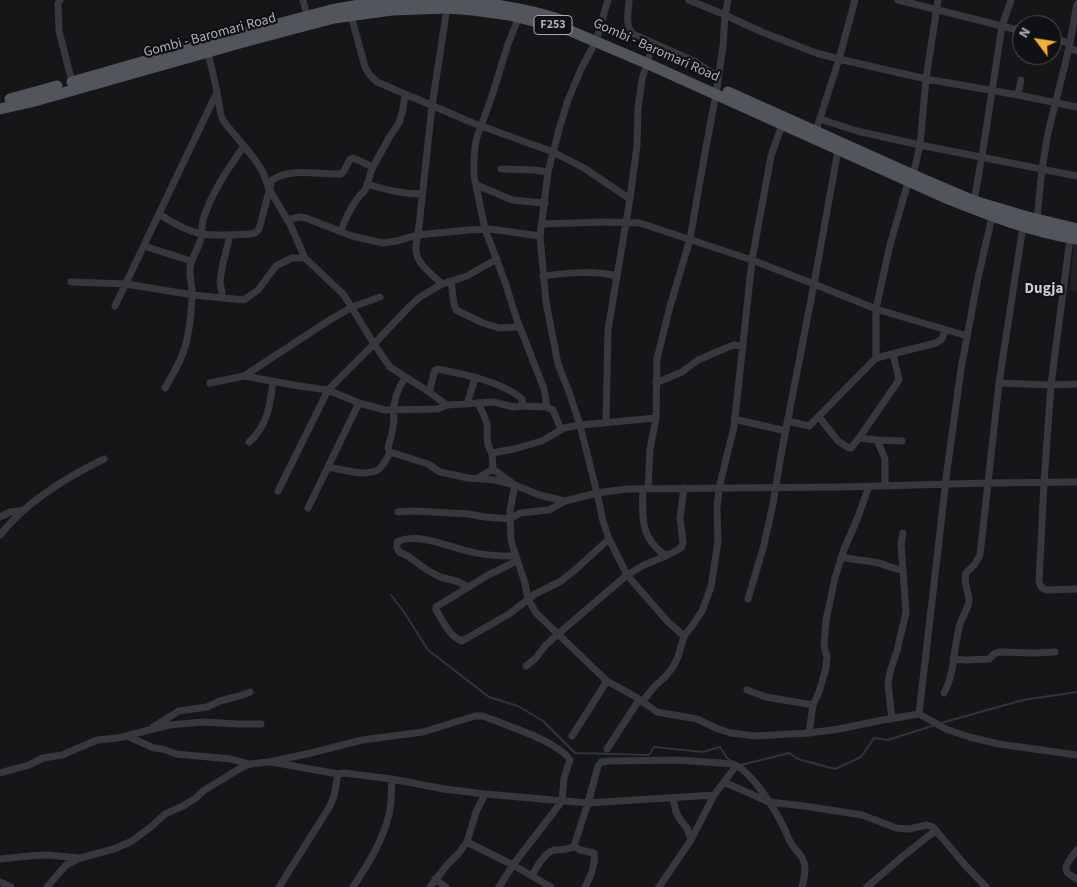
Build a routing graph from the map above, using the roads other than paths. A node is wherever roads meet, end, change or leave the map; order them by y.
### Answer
1 (60, 0) edge
2 (303, 0) edge
3 (608, 0) edge
4 (629, 0) edge
5 (689, 0) edge
6 (728, 0) edge
7 (855, 0) edge
8 (898, 0) edge
9 (938, 0) edge
10 (1011, 0) edge
11 (473, 1) edge
12 (370, 2) edge
13 (446, 3) edge
14 (1077, 4) edge
15 (936, 9) junction
16 (512, 10) edge
17 (352, 15) junction
18 (725, 15) junction
19 (307, 16) junction
20 (1002, 26) junction
21 (1012, 28) edge
22 (597, 38) junction
23 (1062, 42) edge
24 (1069, 45) junction
25 (1077, 50) edge
26 (208, 52) junction
27 (838, 59) junction
28 (648, 60) junction
29 (926, 79) junction
30 (1021, 80) dead end
31 (72, 82) junction
32 (717, 85) junction
33 (992, 91) junction
34 (217, 92) junction
35 (405, 94) junction
36 (1018, 95) junction
37 (0, 102) edge
38 (1056, 102) junction
39 (432, 106) junction
40 (1077, 107) edge
41 (0, 109) edge
42 (782, 125) junction
43 (482, 126) junction
44 (816, 130) junction
45 (920, 145) junction
46 (244, 146) junction
47 (838, 150) junction
48 (553, 152) junction
49 (982, 156) junction
50 (373, 167) junction
51 (501, 169) dead end
52 (1042, 169) junction
53 (548, 172) junction
54 (1077, 176) edge
55 (910, 178) junction
56 (367, 184) junction
57 (477, 185) junction
58 (269, 189) junction
59 (422, 194) junction
60 (630, 198) junction
61 (974, 200) junction
62 (545, 203) junction
63 (159, 214) junction
64 (992, 217) junction
65 (1037, 219) junction
66 (287, 220) junction
67 (626, 222) junction
68 (542, 224) junction
69 (1023, 226) junction
70 (485, 229) junction
71 (341, 231) junction
72 (203, 234) junction
73 (230, 235) junction
74 (418, 235) junction
75 (1075, 235) edge
76 (540, 236) junction
77 (690, 239) junction
78 (144, 246) junction
79 (305, 258) junction
80 (496, 260) junction
81 (752, 260) junction
82 (191, 261) junction
83 (543, 276) junction
84 (617, 276) junction
85 (451, 281) junction
86 (70, 282) dead end
87 (126, 284) junction
88 (442, 284) junction
89 (814, 284) junction
90 (193, 295) junction
91 (380, 296) dead end
92 (223, 298) junction
93 (115, 306) dead end
94 (352, 307) junction
95 (876, 309) junction
96 (520, 327) junction
97 (945, 330) junction
98 (967, 336) junction
99 (374, 344) junction
100 (743, 346) junction
101 (893, 354) junction
102 (876, 358) junction
103 (244, 376) junction
104 (406, 378) junction
105 (475, 378) junction
106 (273, 382) junction
107 (210, 383) dead end
108 (656, 383) junction
109 (999, 383) junction
110 (1077, 384) edge
111 (1051, 385) junction
112 (165, 388) dead end
113 (328, 390) junction
114 (429, 392) junction
115 (359, 403) junction
116 (478, 403) junction
117 (467, 404) junction
118 (447, 406) junction
119 (523, 406) junction
120 (548, 407) junction
121 (393, 410) junction
122 (820, 417) junction
123 (656, 418) junction
124 (734, 419) junction
125 (787, 421) junction
126 (606, 422) junction
127 (580, 425) junction
128 (560, 430) junction
129 (786, 431) junction
130 (859, 438) junction
131 (877, 440) junction
132 (902, 441) dead end
133 (249, 442) dead end
134 (390, 452) junction
135 (492, 453) junction
136 (104, 459) dead end
137 (328, 467) junction
138 (493, 469) junction
139 (478, 478) junction
140 (1077, 482) edge
141 (988, 483) junction
142 (1044, 483) junction
143 (516, 485) junction
144 (946, 485) junction
145 (869, 486) junction
146 (885, 486) junction
147 (775, 487) junction
148 (684, 488) junction
149 (719, 488) junction
150 (646, 489) junction
151 (278, 490) dead end
152 (597, 493) junction
153 (565, 501) junction
154 (308, 508) dead end
155 (21, 511) junction
156 (398, 512) dead end
157 (0, 517) edge
158 (510, 518) junction
159 (903, 533) dead end
160 (0, 535) edge
161 (609, 539) junction
162 (666, 556) junction
163 (841, 557) junction
164 (516, 559) junction
165 (902, 570) junction
166 (626, 575) junction
167 (469, 587) junction
168 (1077, 589) edge
169 (528, 599) junction
170 (748, 599) dead end
171 (558, 634) junction
172 (684, 636) junction
173 (1055, 652) dead end
174 (953, 659) junction
175 (526, 666) dead end
176 (607, 681) junction
177 (747, 690) dead end
178 (250, 692) dead end
179 (944, 692) dead end
180 (641, 701) junction
181 (813, 706) junction
182 (919, 714) junction
183 (892, 719) junction
184 (260, 724) dead end
185 (148, 730) junction
186 (809, 732) junction
187 (125, 736) junction
188 (572, 736) dead end
189 (607, 748) dead end
190 (1077, 755) edge
191 (269, 762) junction
192 (250, 764) junction
193 (736, 766) junction
194 (0, 773) edge
195 (338, 774) junction
196 (392, 779) junction
197 (724, 782) junction
198 (486, 794) junction
199 (714, 795) junction
200 (673, 798) junction
201 (562, 801) junction
202 (769, 802) junction
203 (588, 803) junction
204 (936, 830) junction
205 (691, 840) junction
206 (466, 842) junction
207 (574, 846) junction
208 (1077, 850) edge
209 (80, 858) junction
210 (0, 859) edge
211 (513, 865) junction
212 (532, 875) junction
213 (435, 879) junction
214 (1077, 880) edge
215 (0, 882) edge
216 (11, 887) edge
217 (46, 887) edge
218 (279, 887) edge
219 (353, 887) edge
220 (430, 887) edge
221 (446, 887) edge
222 (498, 887) edge
223 (551, 887) edge
224 (584, 887) edge
225 (659, 887) edge
226 (802, 887) edge
227 (867, 887) edge
228 (986, 887) edge

1 - 31 street
2 - 19 street
3 - 22 street
4 - 32 street
5 - 18 street
6 - 18 street
7 - 27 street
8 - 15 street
9 - 15 street
10 - 20 street
11 - 13 main road, Gombi - Baromari Road / F253
11 - 16 main road, Gombi - Baromari Road / F253
12 - 13 main road, Gombi - Baromari Road / F253
12 - 19 main road, Gombi - Baromari Road / F253
13 - 16 main road, Gombi - Baromari Road / F253
13 - 17 main road, Gombi - Baromari Road / F253
13 - 39 street
14 - 24 street
15 - 20 street
15 - 29 street
16 - 22 main road, Gombi - Baromari Road / F253
16 - 43 street
17 - 26 main road, Gombi - Baromari Road / F253
17 - 35 street
18 - 27 street
18 - 32 street
19 - 31 main road, Gombi - Baromari Road / F253
20 - 21 street
20 - 33 street
22 - 28 main road, Gombi - Baromari Road / F253
22 - 48 street
23 - 24 street
24 - 25 street
24 - 38 street
26 - 34 street
26 - 41 main road, Gombi - Baromari Road / F253
27 - 29 street
27 - 44 street
28 - 32 main road, Gombi - Baromari Road / F253
28 - 60 street
29 - 33 street
29 - 45 street
30 - 36 street
31 - 37 main road, Gombi - Baromari Road / F253
32 - 42 main road, Gombi - Baromari Road / F253
32 - 44 main road, Gombi - Baromari Road / F253
32 - 77 street
33 - 36 street
33 - 49 street
34 - 46 street
34 - 63 street
35 - 39 street
35 - 50 street
36 - 38 street
38 - 40 street
38 - 52 street
39 - 43 street
39 - 59 street
42 - 44 main road, Gombi - Baromari Road / F253
42 - 81 street
43 - 48 street
43 - 57 street
44 - 45 street
44 - 47 main road, Gombi - Baromari Road / F253
44 - 55 main road, Gombi - Baromari Road / F253
45 - 49 street
45 - 55 street
46 - 58 street
46 - 72 street
47 - 55 main road, Gombi - Baromari Road / F253
47 - 89 street
48 - 53 street
48 - 60 street
49 - 52 street
49 - 61 street
50 - 56 street
50 - 58 street
51 - 53 street
52 - 54 street
52 - 65 street
53 - 62 street
55 - 61 main road, Gombi - Baromari Road / F253
55 - 64 main road, Gombi - Baromari Road / F253
55 - 95 street
56 - 59 street
56 - 71 street
57 - 62 street
57 - 70 street
58 - 66 street
58 - 73 street
59 - 74 street
60 - 67 street
61 - 65 main road, Gombi - Baromari Road / F253
62 - 68 street
63 - 72 street
63 - 78 street
64 - 69 main road, Gombi - Baromari Road / F253
64 - 98 street
65 - 75 main road, Gombi - Baromari Road / F253
66 - 71 street
66 - 79 street
67 - 68 street
67 - 77 street
67 - 84 street
68 - 76 street
69 - 75 main road, Gombi - Baromari Road / F253
69 - 109 street
70 - 74 street
70 - 76 street
70 - 80 street
71 - 74 street
72 - 73 street
72 - 82 street
73 - 92 street
74 - 88 street
75 - 111 street
76 - 83 street
77 - 81 street
77 - 108 street
78 - 82 street
78 - 87 street
79 - 92 street
79 - 94 street
80 - 85 street
80 - 96 street
81 - 89 street
81 - 100 street
82 - 90 street
83 - 84 street
83 - 127 street
84 - 126 street
85 - 88 street
85 - 96 street
86 - 87 street
87 - 90 street
87 - 93 street
88 - 99 street
89 - 95 street
89 - 125 street
90 - 92 street
90 - 112 street
91 - 94 street
94 - 99 street
94 - 103 street
95 - 97 street
95 - 102 street
96 - 120 street
97 - 98 street
97 - 101 street
98 - 144 street
99 - 104 street
99 - 113 street
100 - 108 street
100 - 124 street
101 - 102 street
101 - 130 street
102 - 122 street
103 - 106 street
103 - 107 street
104 - 114 street
104 - 121 street
105 - 114 street
105 - 117 street
105 - 119 street
106 - 113 street
106 - 133 street
108 - 123 street
109 - 111 street
109 - 141 street
110 - 111 street
111 - 142 street
113 - 115 street
113 - 151 street
114 - 118 street
115 - 121 street
115 - 137 street
116 - 117 street
116 - 119 street
116 - 135 street
117 - 118 street
118 - 121 street
119 - 120 street
120 - 128 street
121 - 134 street
122 - 125 street
122 - 130 street
123 - 126 street
123 - 150 street
124 - 129 street
124 - 149 street
125 - 129 street
126 - 127 street
127 - 128 street
127 - 152 street
128 - 135 street
129 - 147 street
130 - 131 street
131 - 132 street
131 - 146 street
134 - 137 street
134 - 139 street
135 - 138 street
136 - 155 street
137 - 154 street
138 - 139 street
138 - 143 street
139 - 143 street
140 - 142 street
141 - 142 street
141 - 144 street
141 - 174 street
142 - 168 street
143 - 153 street
143 - 158 street
144 - 146 street
144 - 182 street
145 - 146 street
145 - 147 street
145 - 163 street
147 - 149 street
147 - 170 street
148 - 149 street
148 - 150 street
148 - 162 street
149 - 172 street
150 - 152 street
150 - 162 street
152 - 153 street
152 - 161 street
153 - 158 street
155 - 157 street
155 - 160 street
156 - 158 street
158 - 164 street
159 - 165 street
161 - 166 street
161 - 169 street
162 - 166 street
163 - 165 street
163 - 181 street
164 - 167 street
164 - 167 street
164 - 169 street
165 - 183 street
166 - 171 street
166 - 172 street
167 - 169 street
169 - 171 street
171 - 175 street
171 - 176 street
172 - 180 street
173 - 174 street
174 - 179 street
176 - 180 street
176 - 188 street
177 - 181 street
178 - 185 street
180 - 186 street
180 - 189 street
181 - 186 street
182 - 183 street
182 - 190 street
183 - 186 street
184 - 185 street
185 - 187 street
187 - 192 street
187 - 194 street
191 - 192 street
191 - 195 street
191 - 201 street
192 - 209 street
193 - 197 street
193 - 202 street
193 - 203 street
195 - 196 street
195 - 218 street
196 - 198 street
196 - 219 street
197 - 199 street
197 - 202 street
198 - 201 street
198 - 206 street
199 - 200 street
199 - 205 street
200 - 203 street
200 - 205 street
201 - 203 street
201 - 211 street
202 - 204 street
202 - 226 street
203 - 207 street
204 - 227 street
204 - 228 street
205 - 225 street
206 - 211 street
206 - 213 street
207 - 212 street
207 - 224 street
208 - 214 street
209 - 210 street
209 - 217 street
211 - 212 street
211 - 222 street
212 - 223 street
213 - 220 street
213 - 221 street
215 - 216 street

